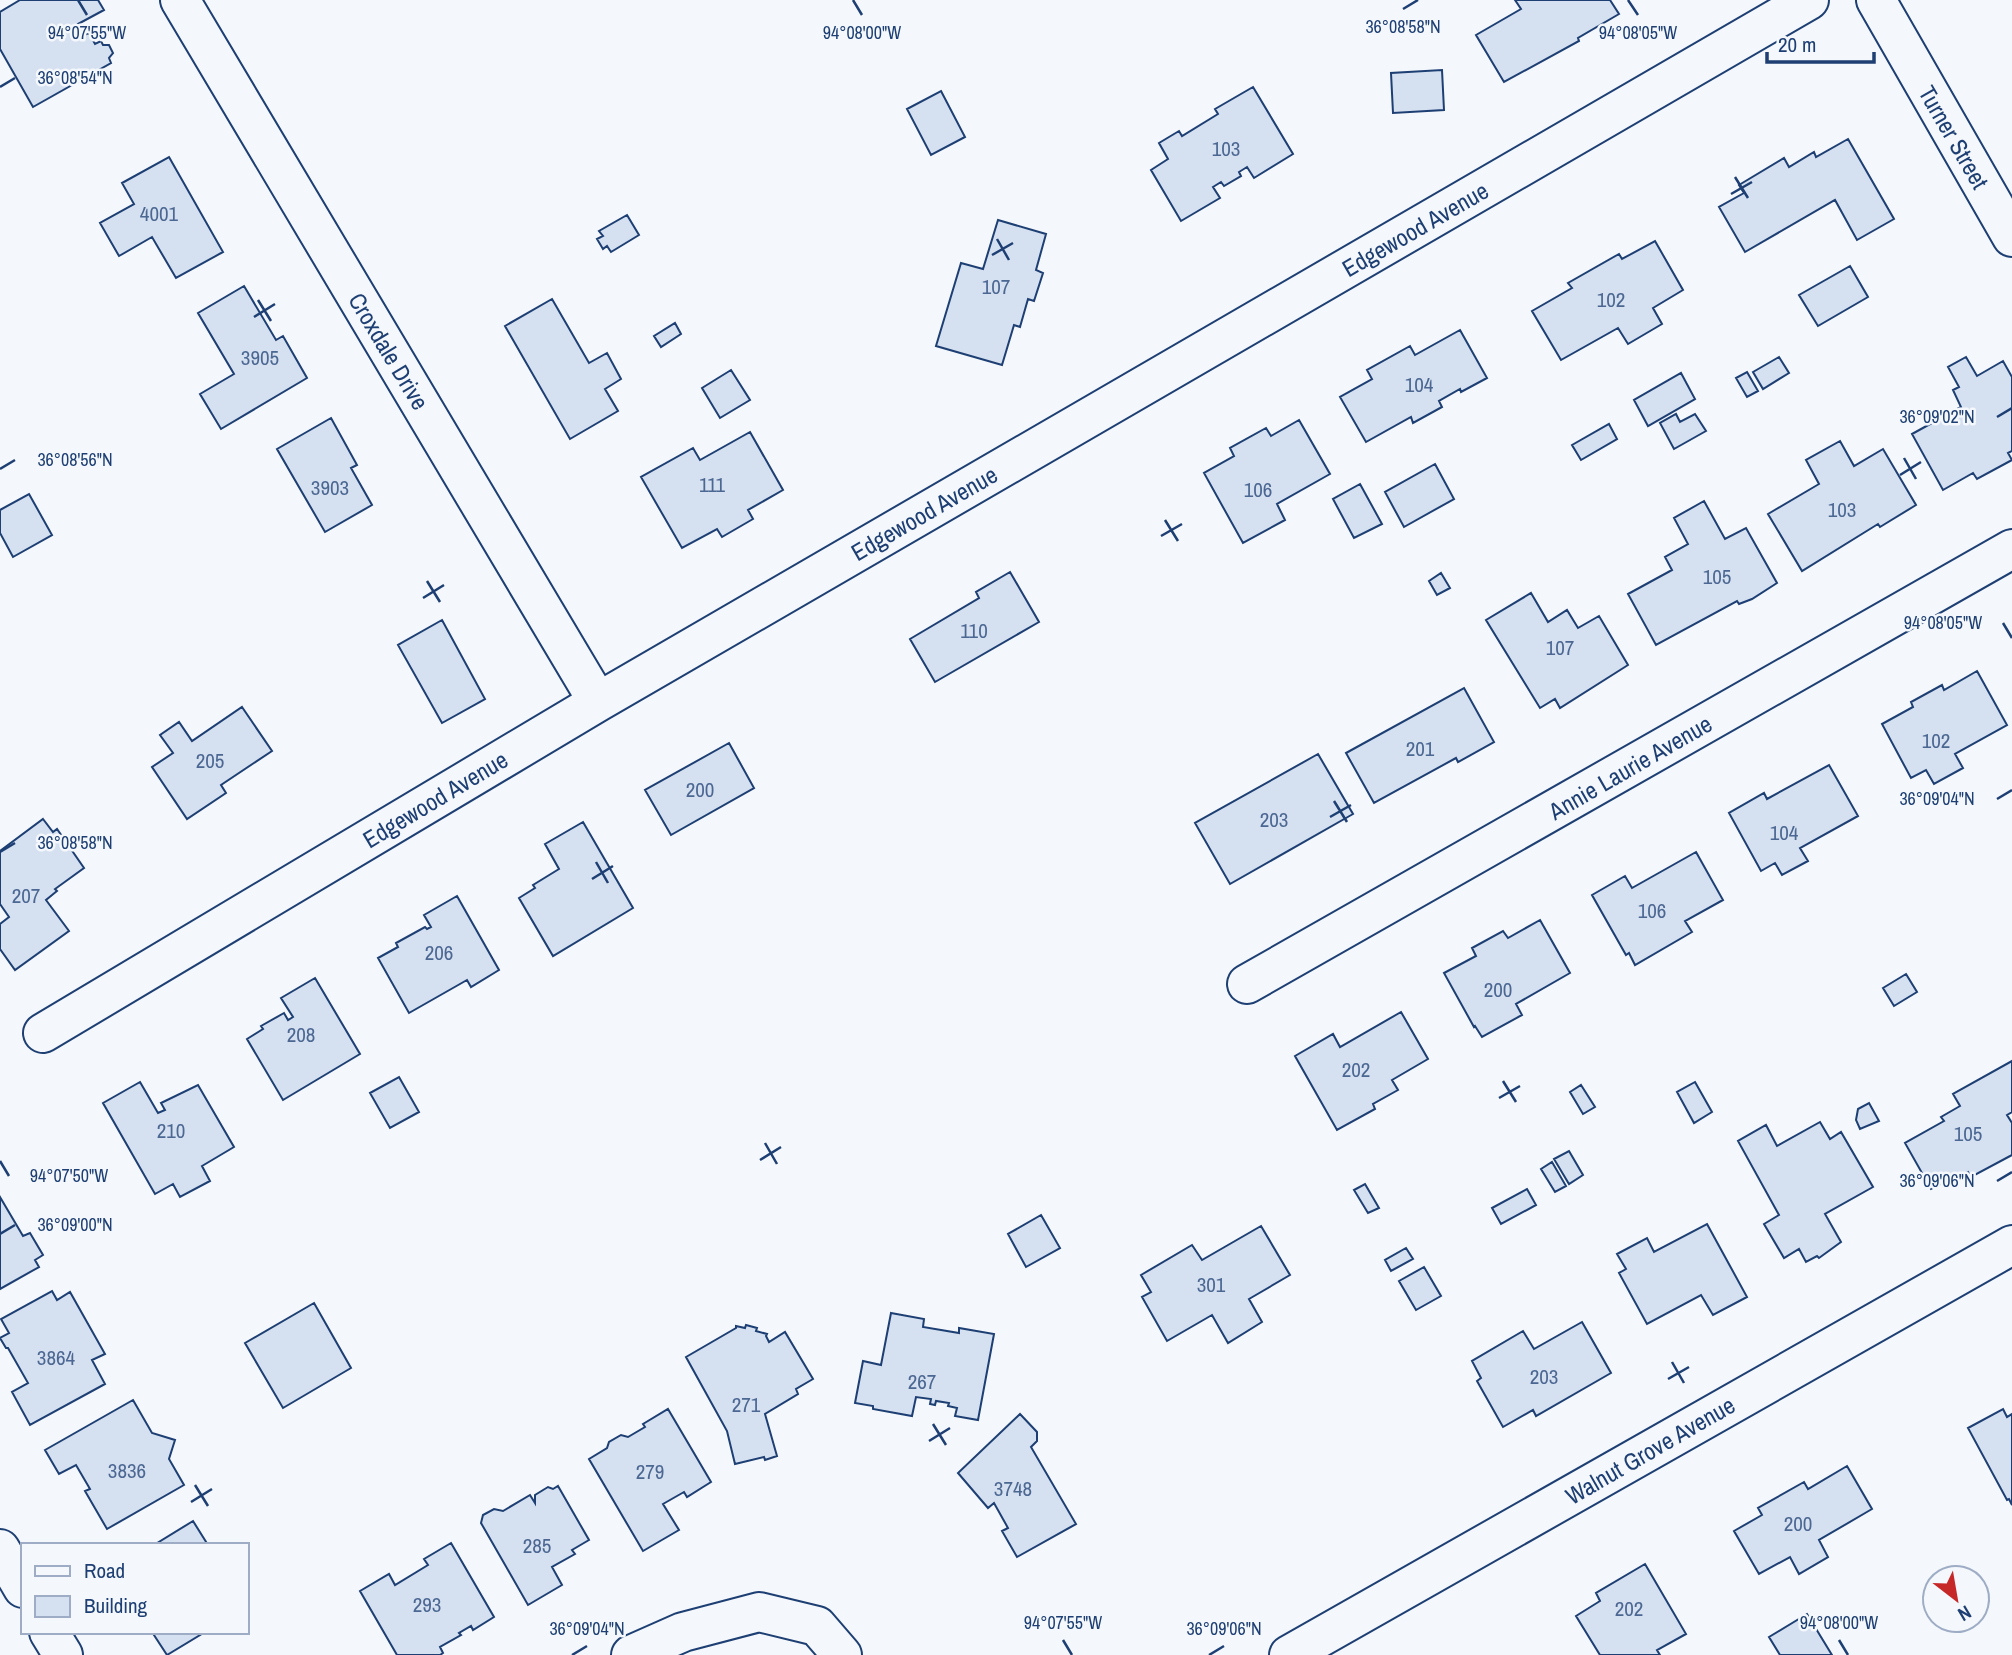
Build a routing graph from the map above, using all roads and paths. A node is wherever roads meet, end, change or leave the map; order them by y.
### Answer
1 (180, 0) edge
2 (1809, 0) edge
3 (1876, 0) edge
4 (2012, 237) edge
5 (2012, 550) edge
6 (598, 702) junction
7 (1247, 984) dead end
8 (43, 1033) dead end
9 (2012, 1245) edge
10 (0, 1549) edge
11 (21, 1585) edge
12 (50, 1634) edge
13 (63, 1655) edge
14 (631, 1655) edge
15 (842, 1655) edge
16 (1289, 1655) edge

1 - 6 street, Croxdale Drive
2 - 6 street, Edgewood Avenue
3 - 4 street, Turner Street
5 - 7 street, Annie Laurie Avenue
6 - 8 street, Edgewood Avenue
9 - 16 street, Walnut Grove Avenue
10 - 11 street
12 - 13 street
14 - 15 street

